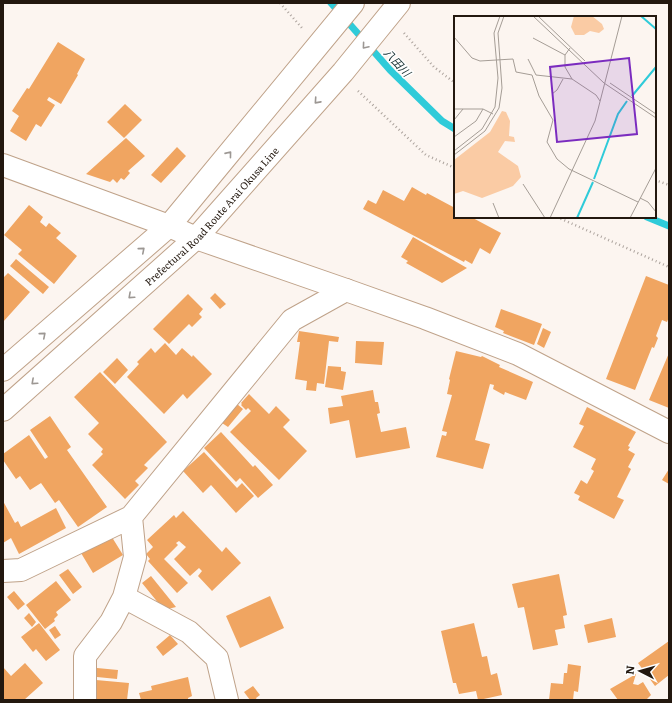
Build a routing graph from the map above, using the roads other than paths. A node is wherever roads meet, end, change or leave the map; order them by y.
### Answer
1 (353, 3) edge
2 (391, 13) edge
3 (3, 165) edge
4 (169, 226) junction
5 (196, 238) junction
6 (346, 290) junction
7 (3, 370) edge
8 (3, 410) edge
9 (669, 432) edge
10 (131, 517) junction
11 (3, 572) edge
12 (124, 597) junction
13 (85, 700) edge
14 (227, 700) edge

4 -> 1 street
2 -> 5 street, Prefectural Road Route Arai Okusa Line
3 - 4 street
4 - 5 street
7 -> 4 street
5 - 6 street
5 -> 8 street, Prefectural Road Route Arai Okusa Line
6 - 9 street
6 - 10 street
10 - 11 street
10 - 12 street
12 - 13 street
12 - 14 street

